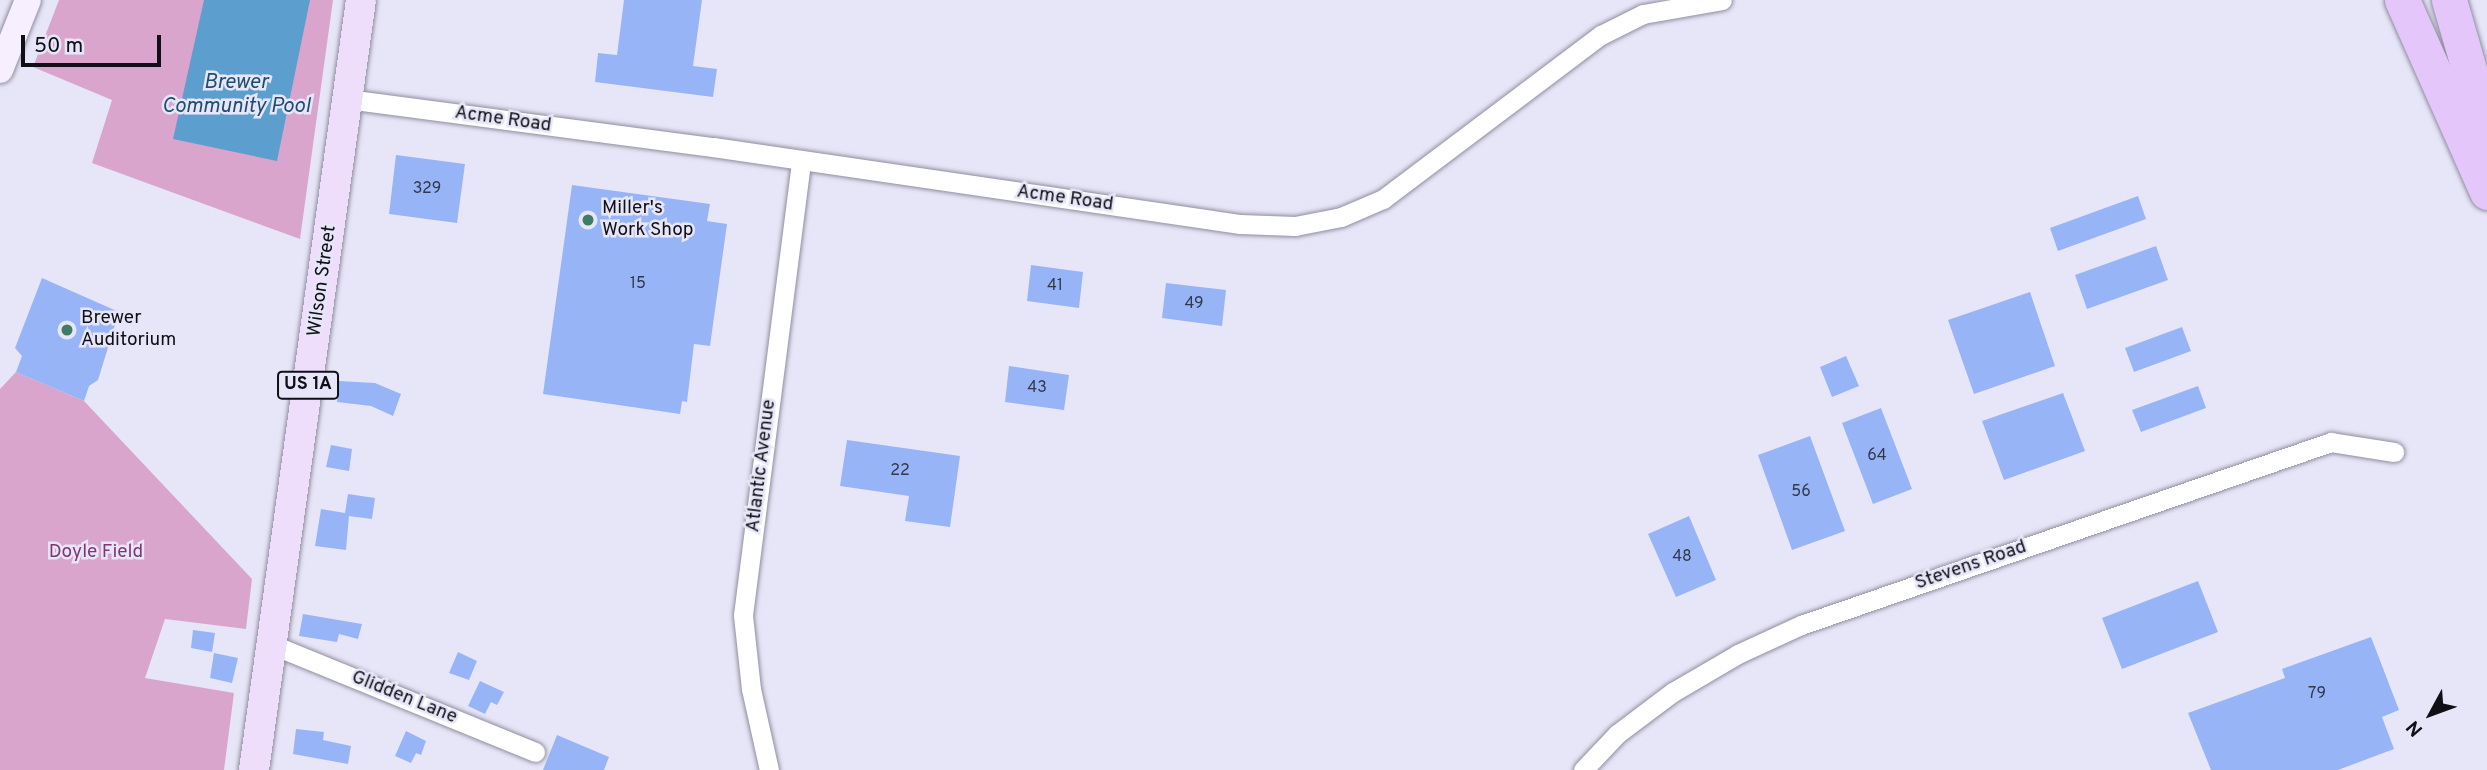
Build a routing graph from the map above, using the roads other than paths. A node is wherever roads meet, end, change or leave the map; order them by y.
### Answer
1 (28, 0) edge
2 (361, 0) edge
3 (1722, 0) edge
4 (2402, 0) edge
5 (2448, 0) edge
6 (0, 70) edge
7 (347, 99) junction
8 (2487, 132) edge
9 (801, 161) junction
10 (2487, 192) edge
11 (2394, 452) dead end
12 (273, 645) junction
13 (535, 752) dead end
14 (254, 770) edge
15 (769, 770) edge
16 (1583, 770) edge

1 - 6 main road
2 - 7 main road, Wilson Street / US 1A
3 - 9 street, Acme Road
4 - 10 highway
5 - 8 highway
7 - 9 street, Acme Road
7 - 12 main road, Wilson Street / US 1A
9 - 15 street, Atlantic Avenue
11 - 16 street, Stevens Road
12 - 13 street, Glidden Lane
12 - 14 main road, Wilson Street / US 1A

